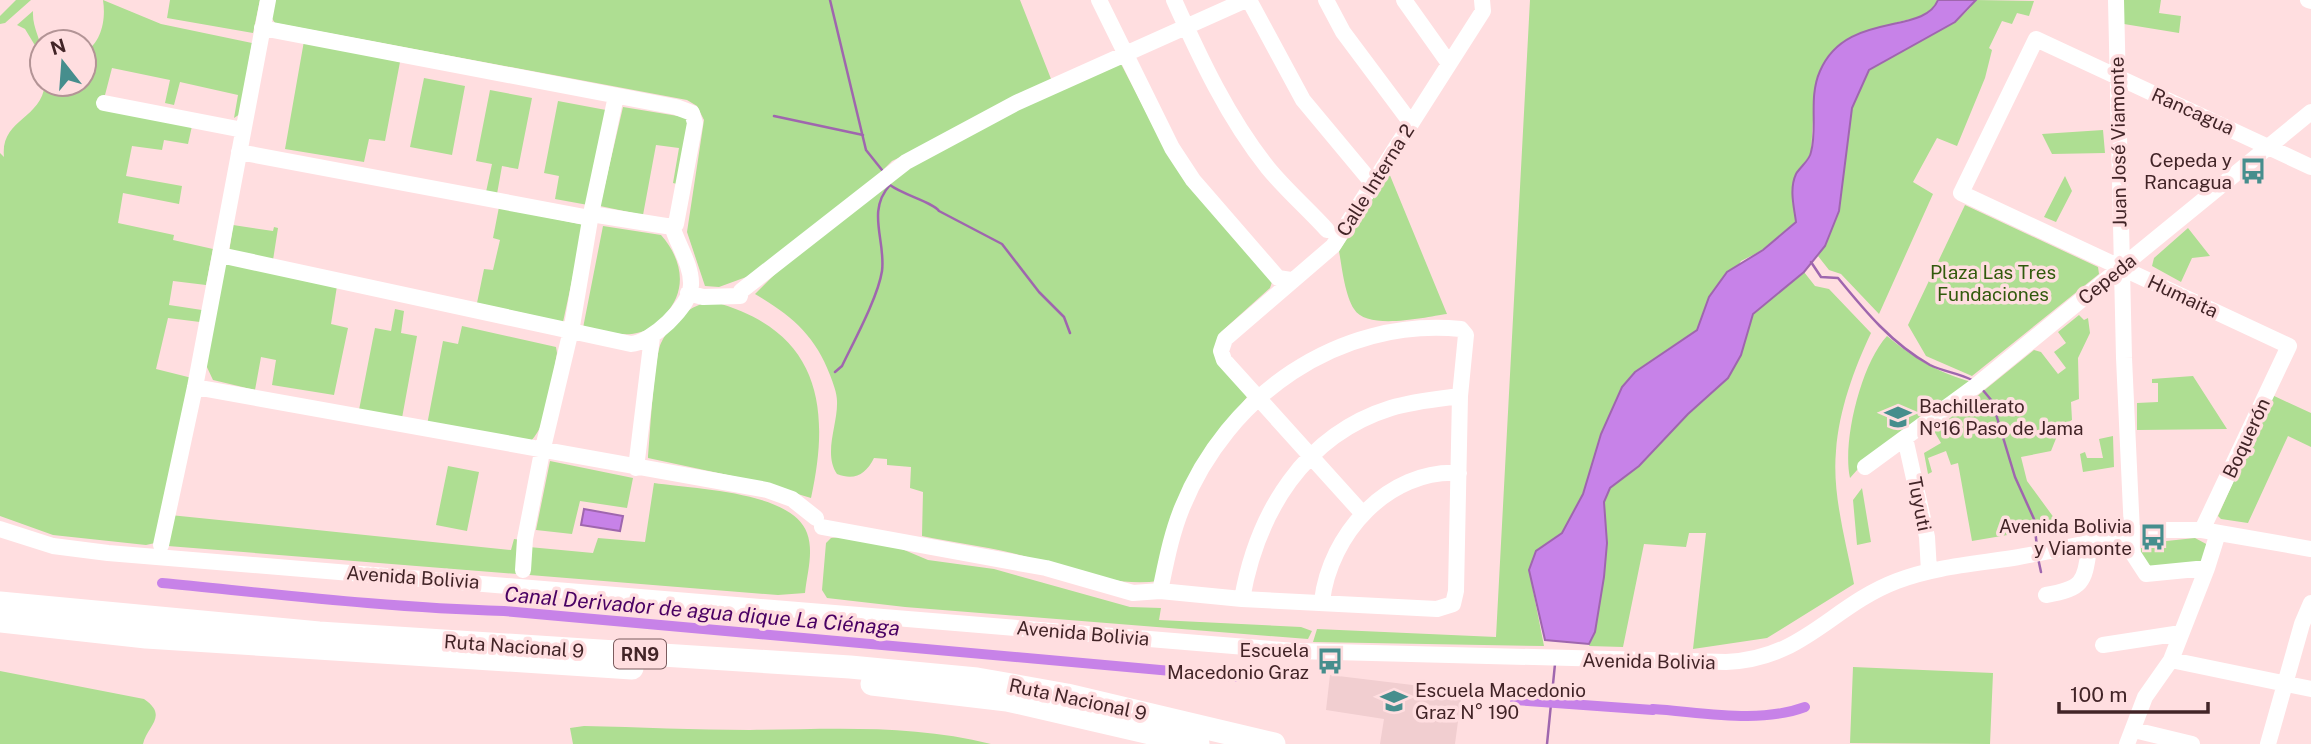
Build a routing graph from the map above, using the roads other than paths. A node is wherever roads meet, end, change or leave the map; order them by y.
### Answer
1 (268, 0) edge
2 (1099, 0) edge
3 (1174, 0) edge
4 (1247, 0) edge
5 (1326, 0) edge
6 (1404, 0) edge
7 (2116, 0) edge
8 (1483, 6) edge
9 (1186, 27) junction
10 (262, 28) junction
11 (1124, 55) junction
12 (1448, 61) junction
13 (2115, 76) junction
14 (616, 96) junction
15 (104, 103) dead end
16 (2311, 112) edge
17 (1411, 123) junction
18 (243, 130) junction
19 (2269, 145) junction
20 (239, 152) junction
21 (2311, 167) edge
22 (1373, 184) junction
23 (1961, 193) joint
24 (590, 216) junction
25 (672, 226) junction
26 (1327, 230) dead end
27 (220, 255) junction
28 (2121, 267) junction
29 (1291, 281) junction
30 (688, 293) junction
31 (570, 333) junction
32 (652, 337) junction
33 (2290, 346) joint
34 (195, 387) junction
35 (1460, 396) junction
36 (1257, 398) junction
37 (1905, 438) junction
38 (542, 452) junction
39 (1310, 456) junction
40 (1865, 467) dead end
41 (636, 468) junction
42 (1459, 473) junction
43 (1363, 514) junction
44 (0, 530) edge
45 (2210, 531) junction
46 (2131, 535) junction
47 (2090, 543) junction
48 (161, 545) dead end
49 (2311, 548) edge
50 (2207, 568) junction
51 (523, 570) dead end
52 (1929, 572) junction
53 (1160, 591) junction
54 (2046, 595) dead end
55 (1242, 599) junction
56 (1322, 601) junction
57 (0, 603) edge
58 (2311, 603) edge
59 (0, 621) edge
60 (2306, 625) edge
61 (2181, 632) junction
62 (2103, 645) dead end
63 (2171, 660) junction
64 (2284, 683) junction
65 (2311, 689) edge
66 (2131, 737) edge
67 (1198, 744) edge
68 (1274, 744) edge
69 (2192, 744) edge
70 (2268, 744) edge

1 - 10 street
2 - 11 street
3 - 9 street
4 - 9 street
4 - 22 street
5 - 17 street
6 - 12 street
7 - 13 street, Juan José Viamonte
8 - 12 street, Calle Interna 2
9 - 11 street
9 - 26 street
10 - 14 street
10 - 18 street
11 - 29 street
11 - 30 street
12 - 17 street, Calle Interna 2
13 - 19 street, Rancagua
13 - 23 street, Rancagua
13 - 28 street, Juan José Viamonte
14 - 24 street
14 - 25 street
15 - 18 street
16 - 19 street, Cepeda
17 - 22 street, Calle Interna 2
18 - 20 street
19 - 21 street, Rancagua
19 - 28 street, Cepeda
20 - 24 street
20 - 27 street
22 - 29 street, Calle Interna 2
23 - 28 street, Humaita
24 - 25 street
24 - 31 street
25 - 30 street
27 - 31 street
27 - 34 street
28 - 33 street, Humaita
28 - 37 street, Cepeda
28 - 46 street, Juan José Viamonte
29 - 36 street, Calle Interna 2
30 - 32 street
31 - 32 street
31 - 38 street
32 - 41 street
33 - 45 street, Boquerón
34 - 38 street
34 - 48 street
35 - 36 street
35 - 39 street
35 - 42 street
36 - 39 street
36 - 53 street
37 - 40 street, Cepeda
37 - 52 street, Tuyuti
38 - 41 street
38 - 51 street
39 - 43 street
39 - 55 street
41 - 53 street
42 - 43 street
42 - 56 street
43 - 56 street
44 - 52 street, Avenida Bolivia
45 - 46 street, Avenida Bolivia
45 - 49 street, Avenida Bolivia
45 - 50 street, Boquerón
46 - 47 street, Avenida Bolivia
46 - 50 street, Juan José Viamonte
47 - 52 street, Avenida Bolivia
47 - 54 street
50 - 61 street, Boquerón
53 - 55 street
55 - 56 street
57 - 68 highway, Ruta Nacional 9 / RN9
58 - 60 street
59 - 67 highway, Ruta Nacional 9 / RN9
60 - 64 street
61 - 62 street
61 - 63 street, Boquerón
63 - 64 street
63 - 66 street, Boquerón
64 - 65 street
64 - 70 street
66 - 69 street

